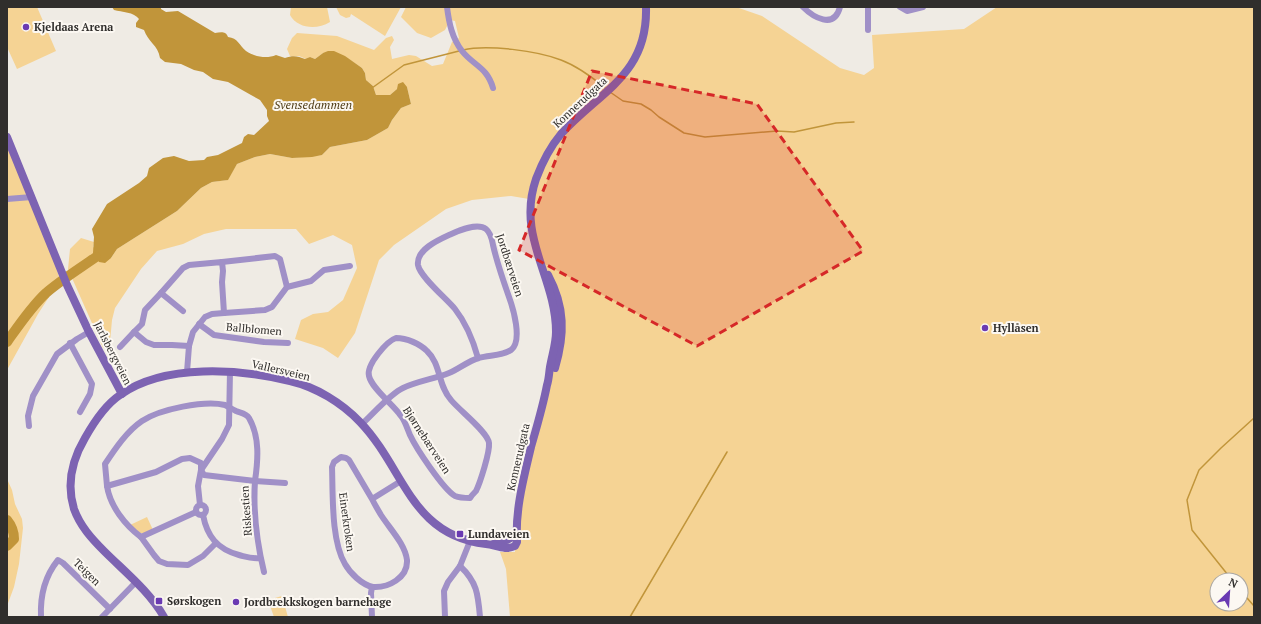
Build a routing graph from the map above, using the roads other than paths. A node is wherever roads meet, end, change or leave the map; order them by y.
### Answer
1 (447, 7) edge
2 (646, 7) edge
3 (803, 7) edge
4 (840, 7) edge
5 (868, 7) edge
6 (900, 7) edge
7 (923, 7) edge
8 (868, 30) dead end
9 (493, 88) dead end
10 (7, 137) edge
11 (32, 197) junction
12 (7, 199) edge
13 (222, 262) junction
14 (350, 266) dead end
15 (287, 288) junction
16 (160, 293) junction
17 (183, 311) dead end
18 (224, 313) junction
19 (199, 324) junction
20 (89, 332) junction
21 (134, 332) junction
22 (70, 343) junction
23 (288, 343) dead end
24 (189, 346) junction
25 (120, 347) dead end
26 (478, 358) junction
27 (230, 371) junction
28 (188, 372) junction
29 (439, 376) junction
30 (122, 394) junction
31 (388, 400) junction
32 (229, 407) junction
33 (80, 412) dead end
34 (362, 424) junction
35 (29, 426) dead end
36 (201, 470) junction
37 (255, 481) junction
38 (401, 481) junction
39 (285, 483) dead end
40 (107, 486) junction
41 (372, 499) junction
42 (200, 505) junction
43 (196, 512) junction
44 (203, 515) junction
45 (141, 537) junction
46 (470, 541) junction
47 (216, 544) junction
48 (490, 545) joint
49 (260, 558) junction
50 (460, 566) junction
51 (264, 572) dead end
52 (136, 582) junction
53 (372, 587) junction
54 (110, 609) junction
55 (41, 617) edge
56 (102, 617) edge
57 (164, 617) edge
58 (372, 617) edge
59 (445, 617) edge
60 (480, 617) edge

1 - 9 street
2 - 48 main road, Konnerudgata
3 - 4 street
5 - 8 street
6 - 7 street
10 - 11 main road, Jarlsbergveien
11 - 12 street
11 - 20 main road, Jarlsbergveien
13 - 15 street
13 - 16 street
13 - 18 street
14 - 15 street
15 - 18 street
16 - 17 street
16 - 21 street
18 - 19 street
19 - 23 street, Ballblomen
19 - 24 street
20 - 22 street
20 - 30 main road, Jarlsbergveien
21 - 24 street
21 - 25 street
22 - 33 street
22 - 35 street
24 - 28 street
26 - 26 street, Jordbærveien
26 - 29 street
27 - 28 main road, Vallersveien
27 - 32 street
27 - 34 main road, Vallersveien
28 - 30 main road, Vallersveien
29 - 31 street
29 - 31 street
29 - 31 street, Bjørnebærveien
30 - 52 main road, Jarlsbergveien
31 - 34 street
32 - 36 street
32 - 37 street
32 - 40 street
34 - 38 main road, Vallersveien
36 - 37 street, Riskestien
36 - 40 street, Riskestien
36 - 42 street
37 - 39 street
37 - 49 street, Riskestien
38 - 41 street
38 - 46 main road, Vallersveien
40 - 45 street
41 - 53 street, Einerkroken
41 - 53 street, Einerkroken
42 - 43 street
42 - 44 street
43 - 44 street
43 - 45 street
44 - 47 street
45 - 47 street
46 - 48 main road, Vallersveien
46 - 50 street
47 - 49 street
49 - 51 street, Riskestien
50 - 59 street
50 - 60 street
52 - 54 street
52 - 57 main road, Jarlsbergveien
53 - 58 street
54 - 55 street, Teigen
54 - 56 street

